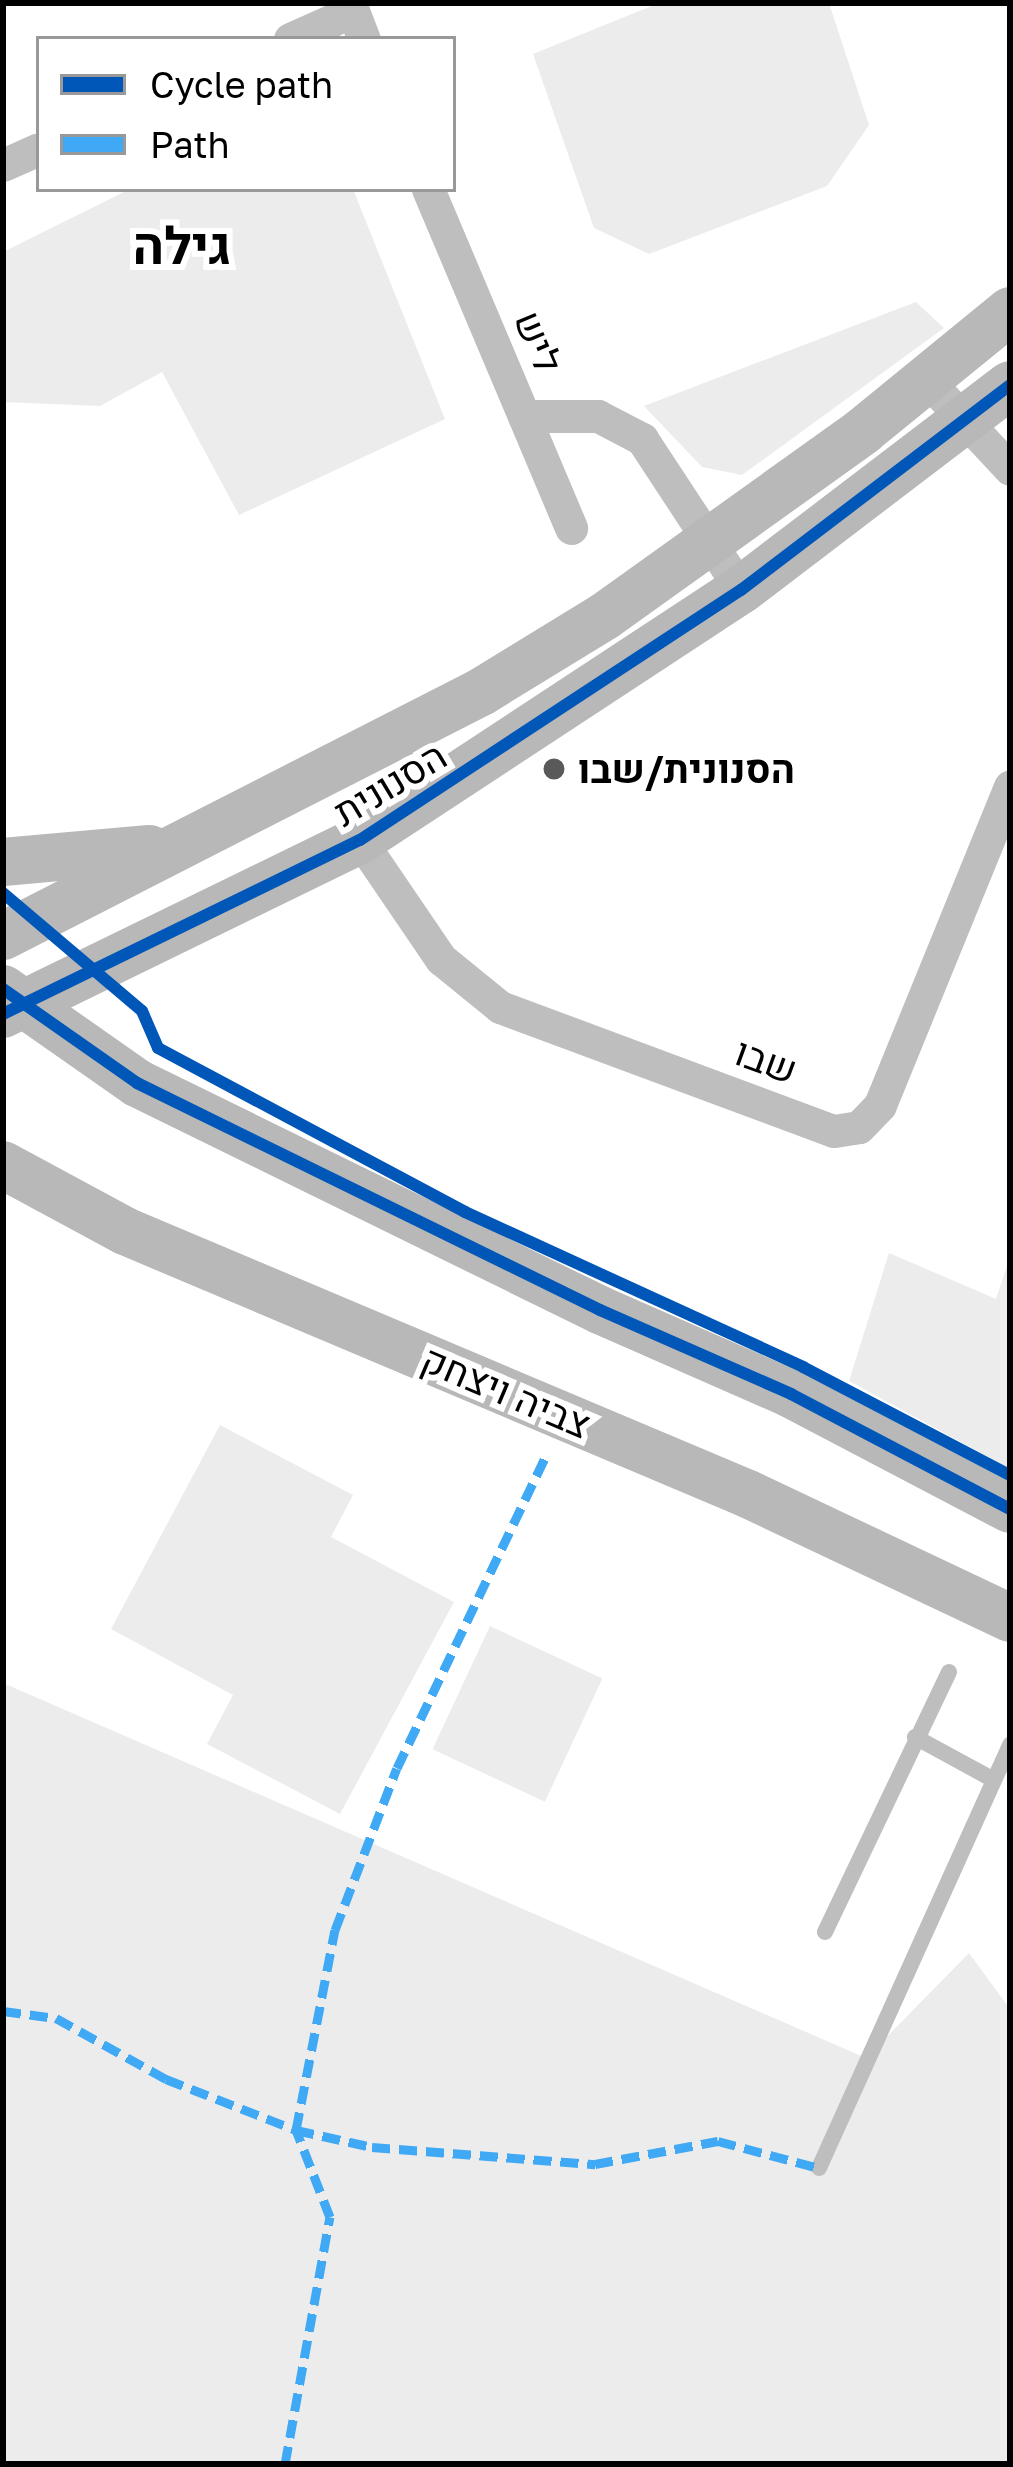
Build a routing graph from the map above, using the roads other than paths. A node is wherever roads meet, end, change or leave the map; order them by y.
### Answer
1 (297, 36) edge
2 (363, 36) edge
3 (36, 150) edge
4 (3, 165) edge
5 (429, 192) edge
6 (1010, 311) edge
7 (928, 381) junction
8 (1010, 385) edge
9 (524, 416) junction
10 (968, 419) junction
11 (1010, 469) edge
12 (571, 528) dead end
13 (710, 545) junction
14 (741, 590) junction
15 (1010, 786) edge
16 (360, 840) junction
17 (184, 845) junction
18 (3, 862) edge
19 (3, 936) edge
20 (9, 1003) edge
21 (3, 1165) edge
22 (1010, 1509) edge
23 (1010, 1618) edge
24 (949, 1672) dead end
25 (915, 1737) junction
26 (1010, 1744) edge
27 (992, 1779) junction
28 (825, 1932) dead end
29 (819, 2168) dead end

1 - 2 street
3 - 4 street
5 - 9 street, ליש
6 - 7 street, הסנונית
7 - 10 street
7 - 13 street, הסנונית
8 - 10 street, הסנונית
9 - 12 street, ליש
9 - 13 street
10 - 11 street
10 - 14 street, הסנונית
13 - 14 street
13 - 17 street, הסנונית
14 - 16 street, הסנונית
15 - 16 street, שבו
16 - 20 street, הסנונית
17 - 18 street
17 - 19 street, הסנונית
20 - 22 street
21 - 23 street, צביה ויצחק
24 - 25 lane
25 - 27 lane
25 - 28 lane
26 - 27 lane
27 - 29 lane

